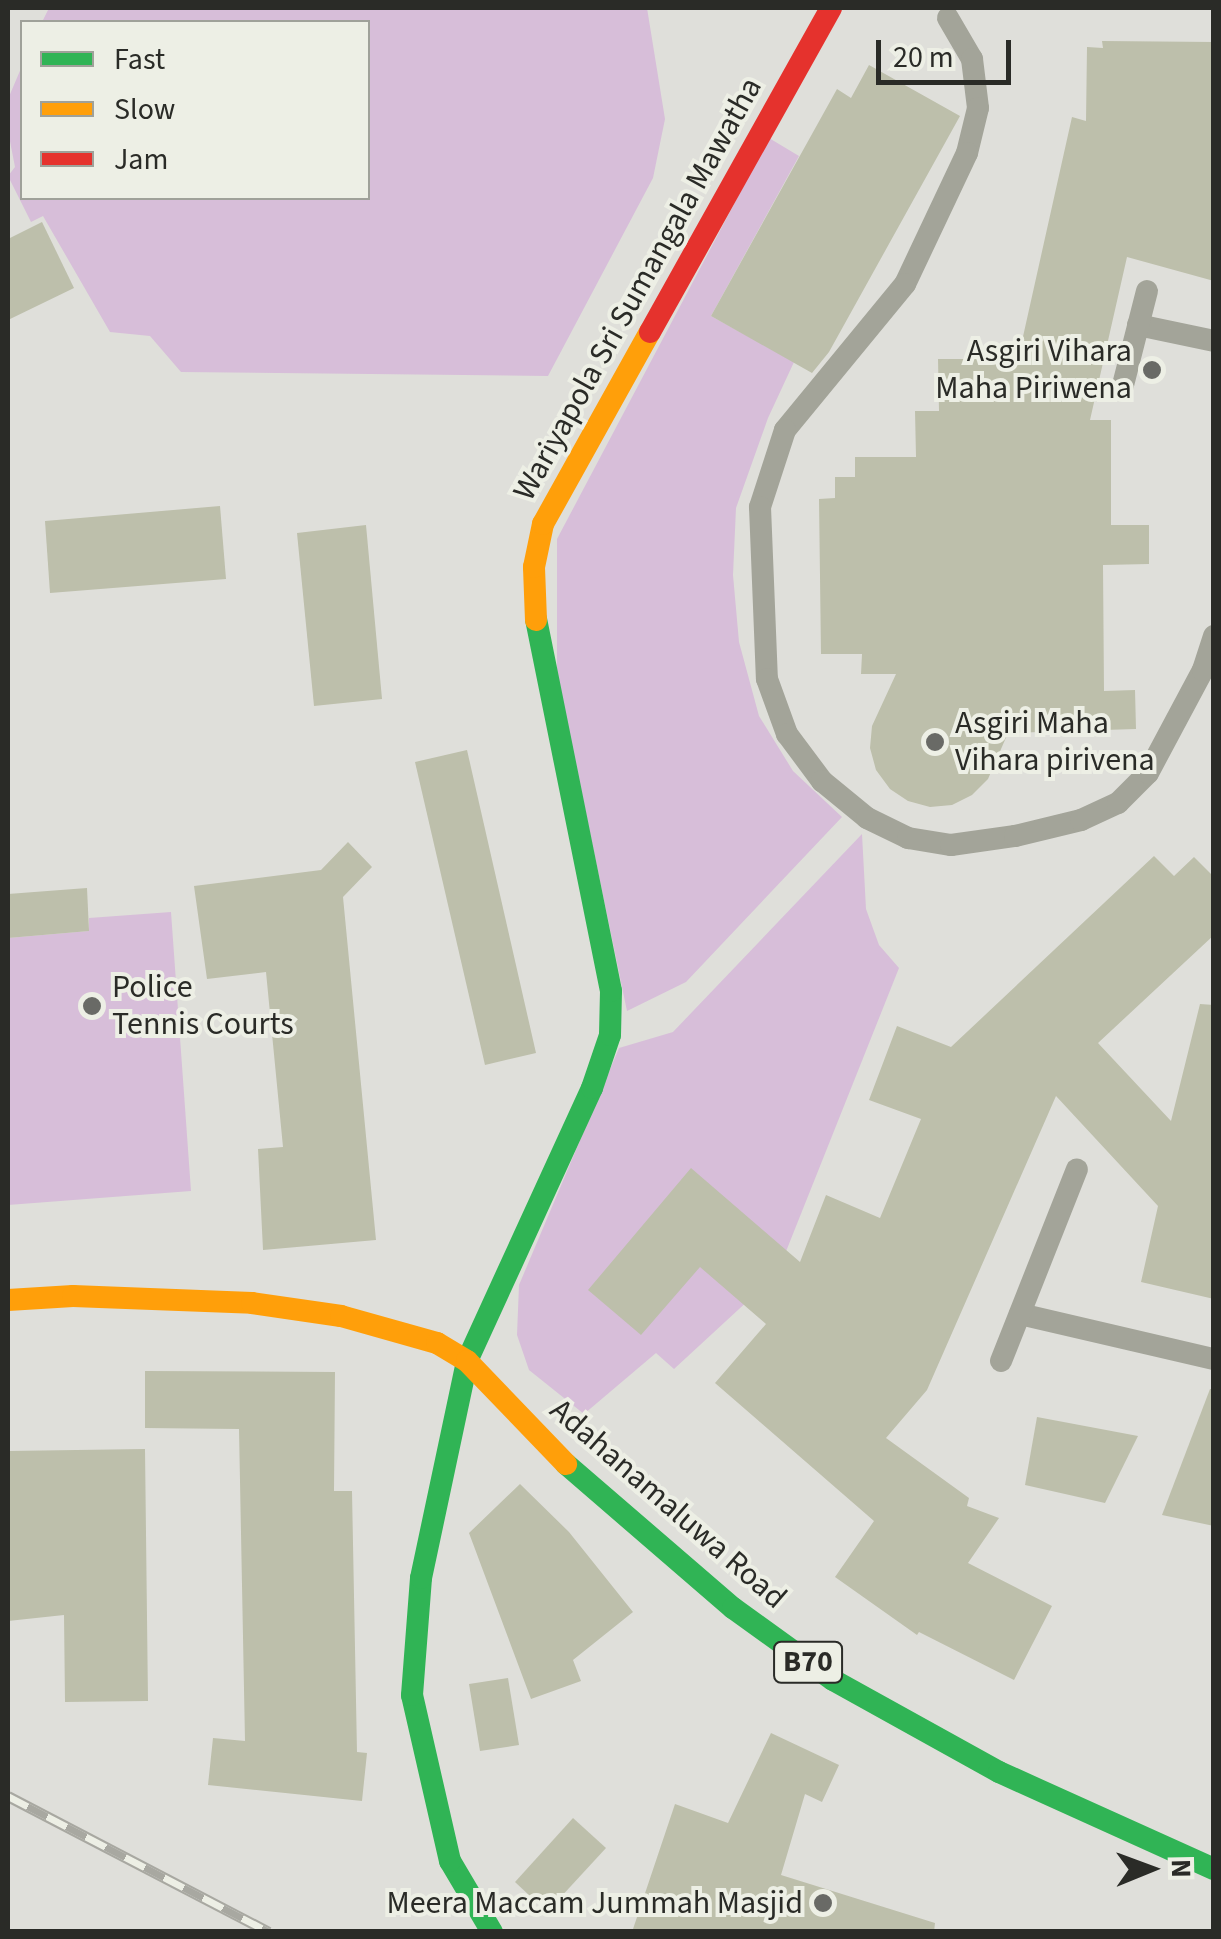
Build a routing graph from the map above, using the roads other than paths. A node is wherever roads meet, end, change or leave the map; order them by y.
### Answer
1 (832, 8) edge
2 (948, 18) dead end
3 (1147, 292) dead end
4 (1138, 325) junction
5 (1214, 341) edge
6 (1122, 389) dead end
7 (1214, 636) edge
8 (1077, 1169) dead end
9 (8, 1300) edge
10 (1020, 1314) junction
11 (1214, 1359) edge
12 (467, 1361) junction
13 (1001, 1361) dead end
14 (1214, 1868) edge
15 (492, 1932) edge

1 - 12 street, Wariyapola Sri Sumangala Mawatha
2 - 7 lane
3 - 4 lane
4 - 5 lane
4 - 6 lane
8 - 10 lane
9 - 12 street, B70
10 - 11 lane
10 - 13 lane
12 - 14 street, Adahanamaluwa Road / B70
12 - 15 street, Wariyapola Sri Sumangala Mawatha

